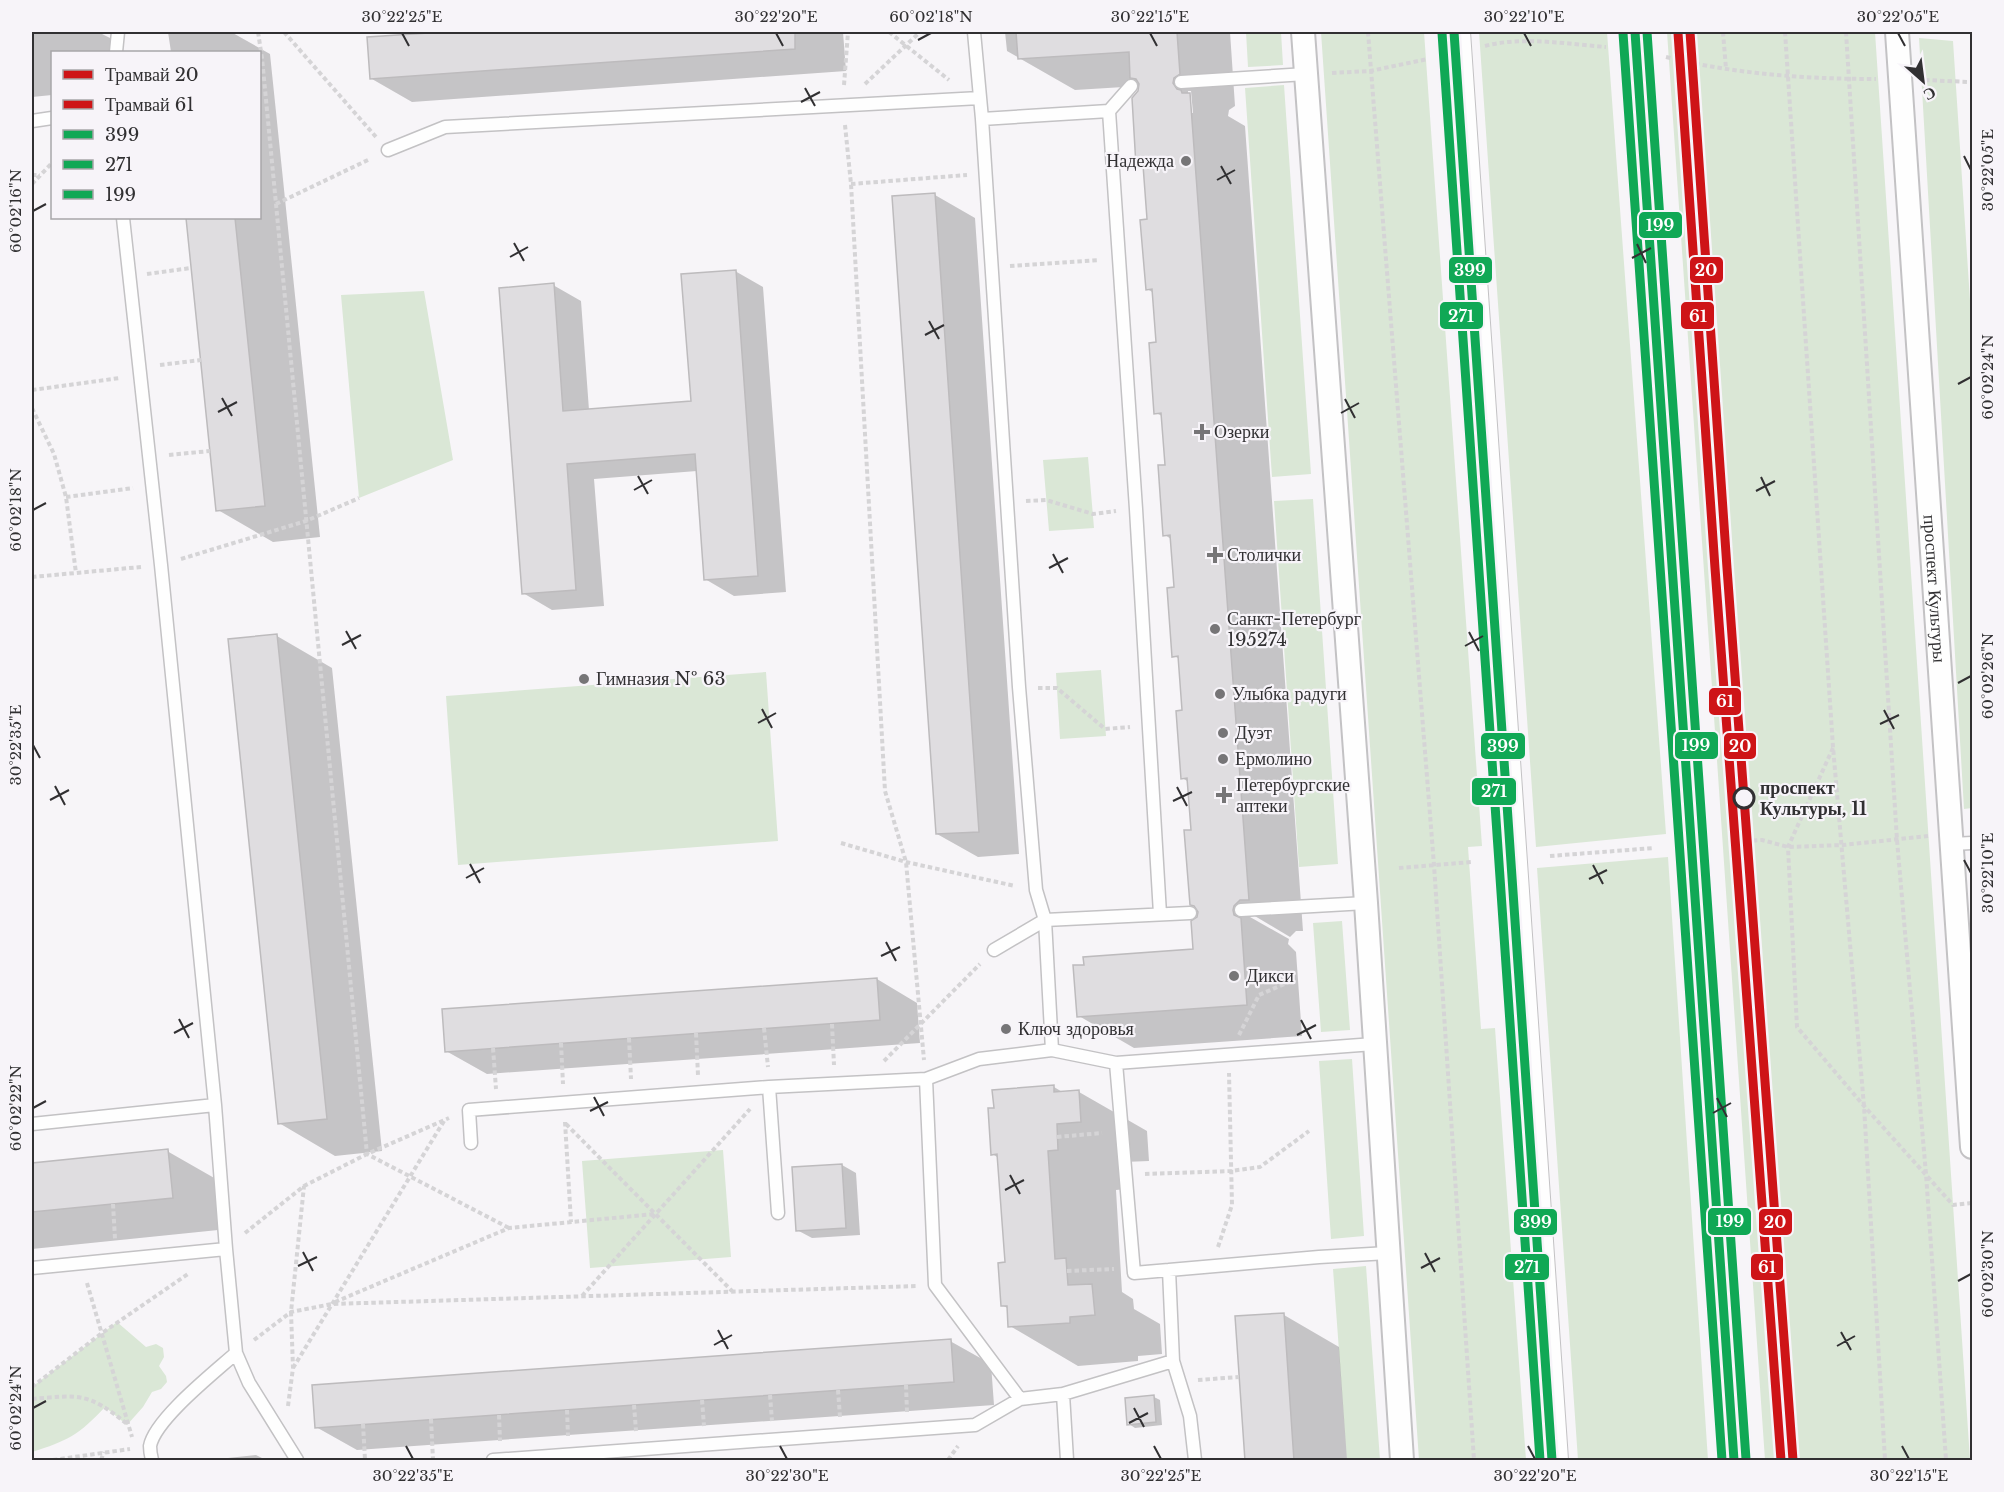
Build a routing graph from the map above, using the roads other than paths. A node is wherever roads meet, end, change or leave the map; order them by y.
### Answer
1 (118, 32) edge
2 (974, 32) edge
3 (1303, 32) edge
4 (1454, 32) edge
5 (1635, 32) edge
6 (1897, 32) edge
7 (116, 51) edge
8 (1306, 74) junction
9 (1181, 82) dead end
10 (1131, 86) dead end
11 (980, 98) junction
12 (1109, 111) junction
13 (51, 118) edge
14 (982, 119) junction
15 (32, 120) edge
16 (388, 150) road end
17 (123, 219) edge
18 (1962, 844) edge
19 (1366, 903) junction
20 (1241, 910) dead end
21 (1190, 913) dead end
22 (1160, 914) junction
23 (1045, 920) junction
24 (994, 950) road end
25 (1967, 992) edge
26 (1374, 1044) junction
27 (1052, 1050) junction
28 (1116, 1063) junction
29 (926, 1079) junction
30 (769, 1087) junction
31 (215, 1105) junction
32 (32, 1124) edge
33 (471, 1143) dead end
34 (1972, 1147) edge
35 (778, 1213) dead end
36 (226, 1249) junction
37 (1388, 1253) junction
38 (32, 1268) edge
39 (1169, 1270) junction
40 (237, 1353) junction
41 (1173, 1361) junction
42 (1063, 1394) junction
43 (1020, 1399) junction
44 (152, 1461) edge
45 (297, 1461) edge
46 (493, 1461) edge
47 (1067, 1461) edge
48 (1195, 1461) edge
49 (1402, 1461) edge
50 (1552, 1461) edge
51 (1734, 1461) edge

1 - 7 lane
2 - 11 lane
3 - 8 street
4 - 50 main road
5 - 51 main road
6 - 18 street, проспект Культуры
8 - 9 lane
8 - 19 street
10 - 12 lane
11 - 14 lane
11 - 16 lane
12 - 14 lane
12 - 22 lane
13 - 15 lane
14 - 23 lane
17 - 31 lane
18 - 25 street, проспект Культуры
19 - 20 lane
19 - 26 street
21 - 22 lane
22 - 23 lane
23 - 24 lane
23 - 27 lane
25 - 34 street, проспект Культуры
26 - 28 lane
26 - 37 street
27 - 28 lane
27 - 29 lane
28 - 39 lane
29 - 30 lane
29 - 43 lane
30 - 33 lane
30 - 35 lane
31 - 32 lane
31 - 36 lane
36 - 38 lane
36 - 40 lane
37 - 39 lane
37 - 49 street
39 - 41 lane
40 - 44 lane
40 - 45 lane
41 - 42 lane
41 - 48 lane
42 - 43 lane
42 - 47 lane
43 - 46 lane

